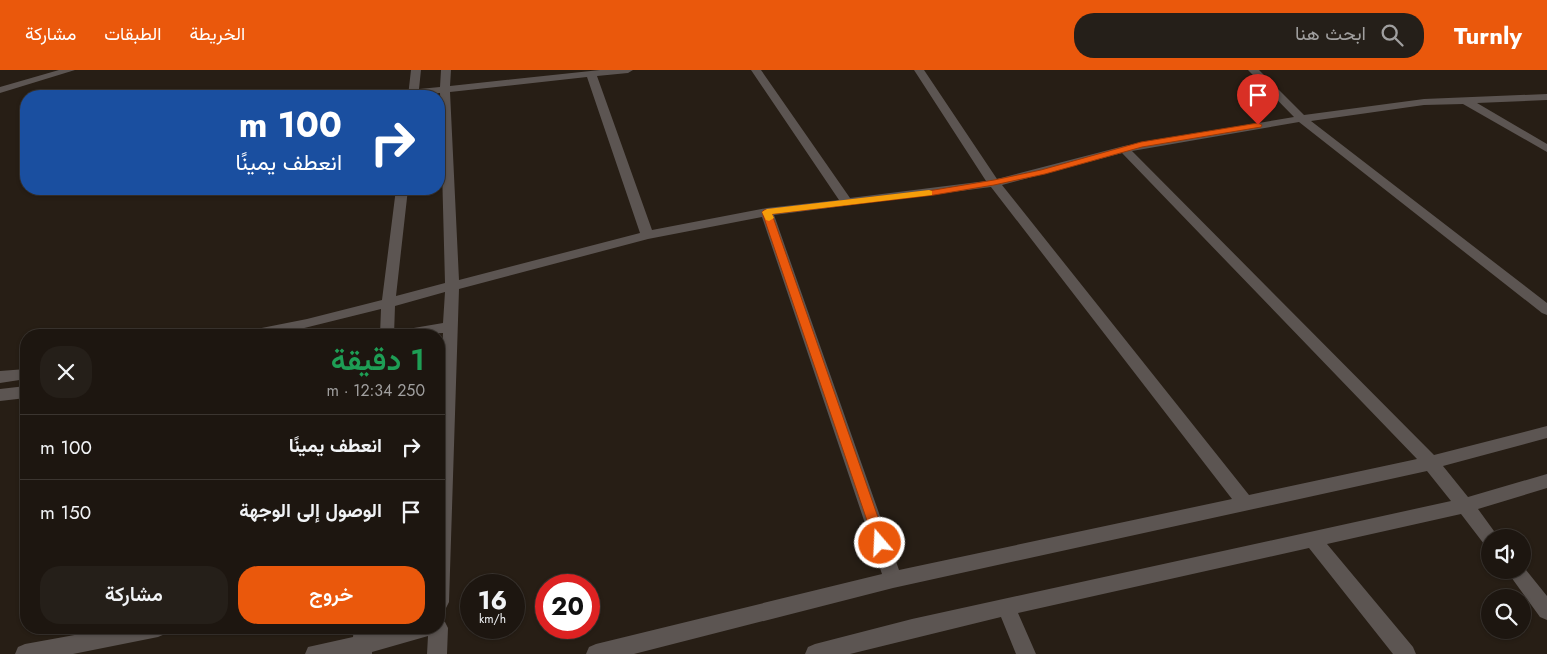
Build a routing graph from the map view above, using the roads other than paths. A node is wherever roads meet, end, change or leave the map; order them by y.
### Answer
1 (70, 70) edge
2 (416, 70) edge
3 (446, 70) edge
4 (628, 70) edge
5 (756, 70) edge
6 (919, 70) edge
7 (1253, 70) edge
8 (592, 74) junction
9 (445, 89) junction
10 (0, 90) edge
11 (414, 90) edge
12 (439, 90) edge
13 (1547, 97) edge
14 (1464, 100) junction
15 (1303, 120) junction
16 (1124, 149) junction
17 (1547, 149) edge
18 (994, 182) junction
19 (401, 195) edge
20 (846, 201) junction
21 (767, 212) junction
22 (647, 235) junction
23 (452, 287) junction
24 (388, 304) junction
25 (1547, 310) edge
26 (451, 327) junction
27 (282, 329) edge
28 (387, 329) edge
29 (439, 329) edge
30 (20, 375) edge
31 (0, 377) edge
32 (20, 393) edge
33 (0, 395) edge
34 (1547, 432) edge
35 (1431, 463) junction
36 (445, 464) edge
37 (1547, 481) edge
38 (1246, 504) junction
39 (1464, 506) junction
40 (1483, 529) edge
41 (1312, 539) junction
42 (1522, 579) edge
43 (893, 580) junction
44 (1006, 607) junction
45 (1547, 611) edge
46 (128, 634) edge
47 (397, 634) edge
48 (438, 634) edge
49 (362, 642) edge
50 (26, 654) edge
51 (315, 654) edge
52 (437, 654) edge
53 (596, 654) edge
54 (815, 654) edge
55 (1026, 654) edge
56 (1406, 654) edge

1 - 10 street
2 - 11 street
3 - 9 street
4 - 8 street
5 - 20 street
6 - 18 street
7 - 15 street
8 - 9 street
8 - 22 street
9 - 12 street
9 - 23 street
13 - 14 street
14 - 15 street
14 - 17 street
15 - 16 street
15 - 25 street
16 - 18 street
16 - 35 street
18 - 20 street
18 - 38 street
19 - 24 street
20 - 21 street
21 - 22 street
21 - 43 street
22 - 23 street
23 - 24 street
23 - 26 street
24 - 27 street
24 - 28 street
26 - 29 street
26 - 36 street
30 - 31 street
32 - 33 street
34 - 35 street
35 - 38 street
35 - 39 street
37 - 39 street
38 - 43 street
39 - 40 street
39 - 41 street
41 - 44 street
41 - 56 street
42 - 45 street
43 - 53 street
44 - 54 street
44 - 55 street
46 - 50 street
47 - 49 street
48 - 52 street
49 - 51 street

